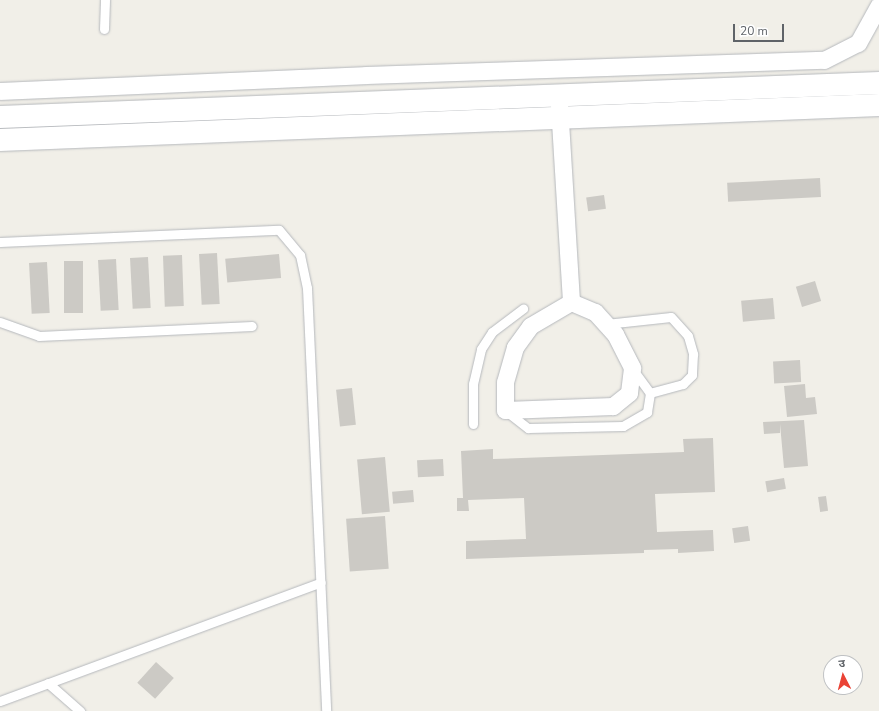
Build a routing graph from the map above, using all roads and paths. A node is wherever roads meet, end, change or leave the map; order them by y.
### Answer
1 (105, 0) edge
2 (879, 5) edge
3 (104, 29) dead end
4 (879, 83) edge
5 (0, 91) edge
6 (559, 106) junction
7 (879, 106) edge
8 (0, 117) edge
9 (0, 140) edge
10 (0, 242) edge
11 (571, 302) junction
12 (523, 309) dead end
13 (0, 322) edge
14 (606, 324) junction
15 (252, 326) dead end
16 (632, 368) junction
17 (650, 393) junction
18 (505, 410) junction
19 (474, 424) dead end
20 (321, 582) junction
21 (48, 683) junction
22 (0, 701) edge
23 (80, 711) edge
24 (326, 711) edge

1 - 3 lane
2 - 5 street
4 - 6 main road
6 - 7 main road
6 - 8 main road
6 - 9 main road
6 - 11 street
10 - 20 lane
11 - 14 street
11 - 18 street
12 - 19 lane
13 - 15 lane
14 - 16 street
14 - 17 lane
16 - 17 lane
16 - 18 street
17 - 18 lane
20 - 21 lane
20 - 24 lane
21 - 22 lane
21 - 23 lane

